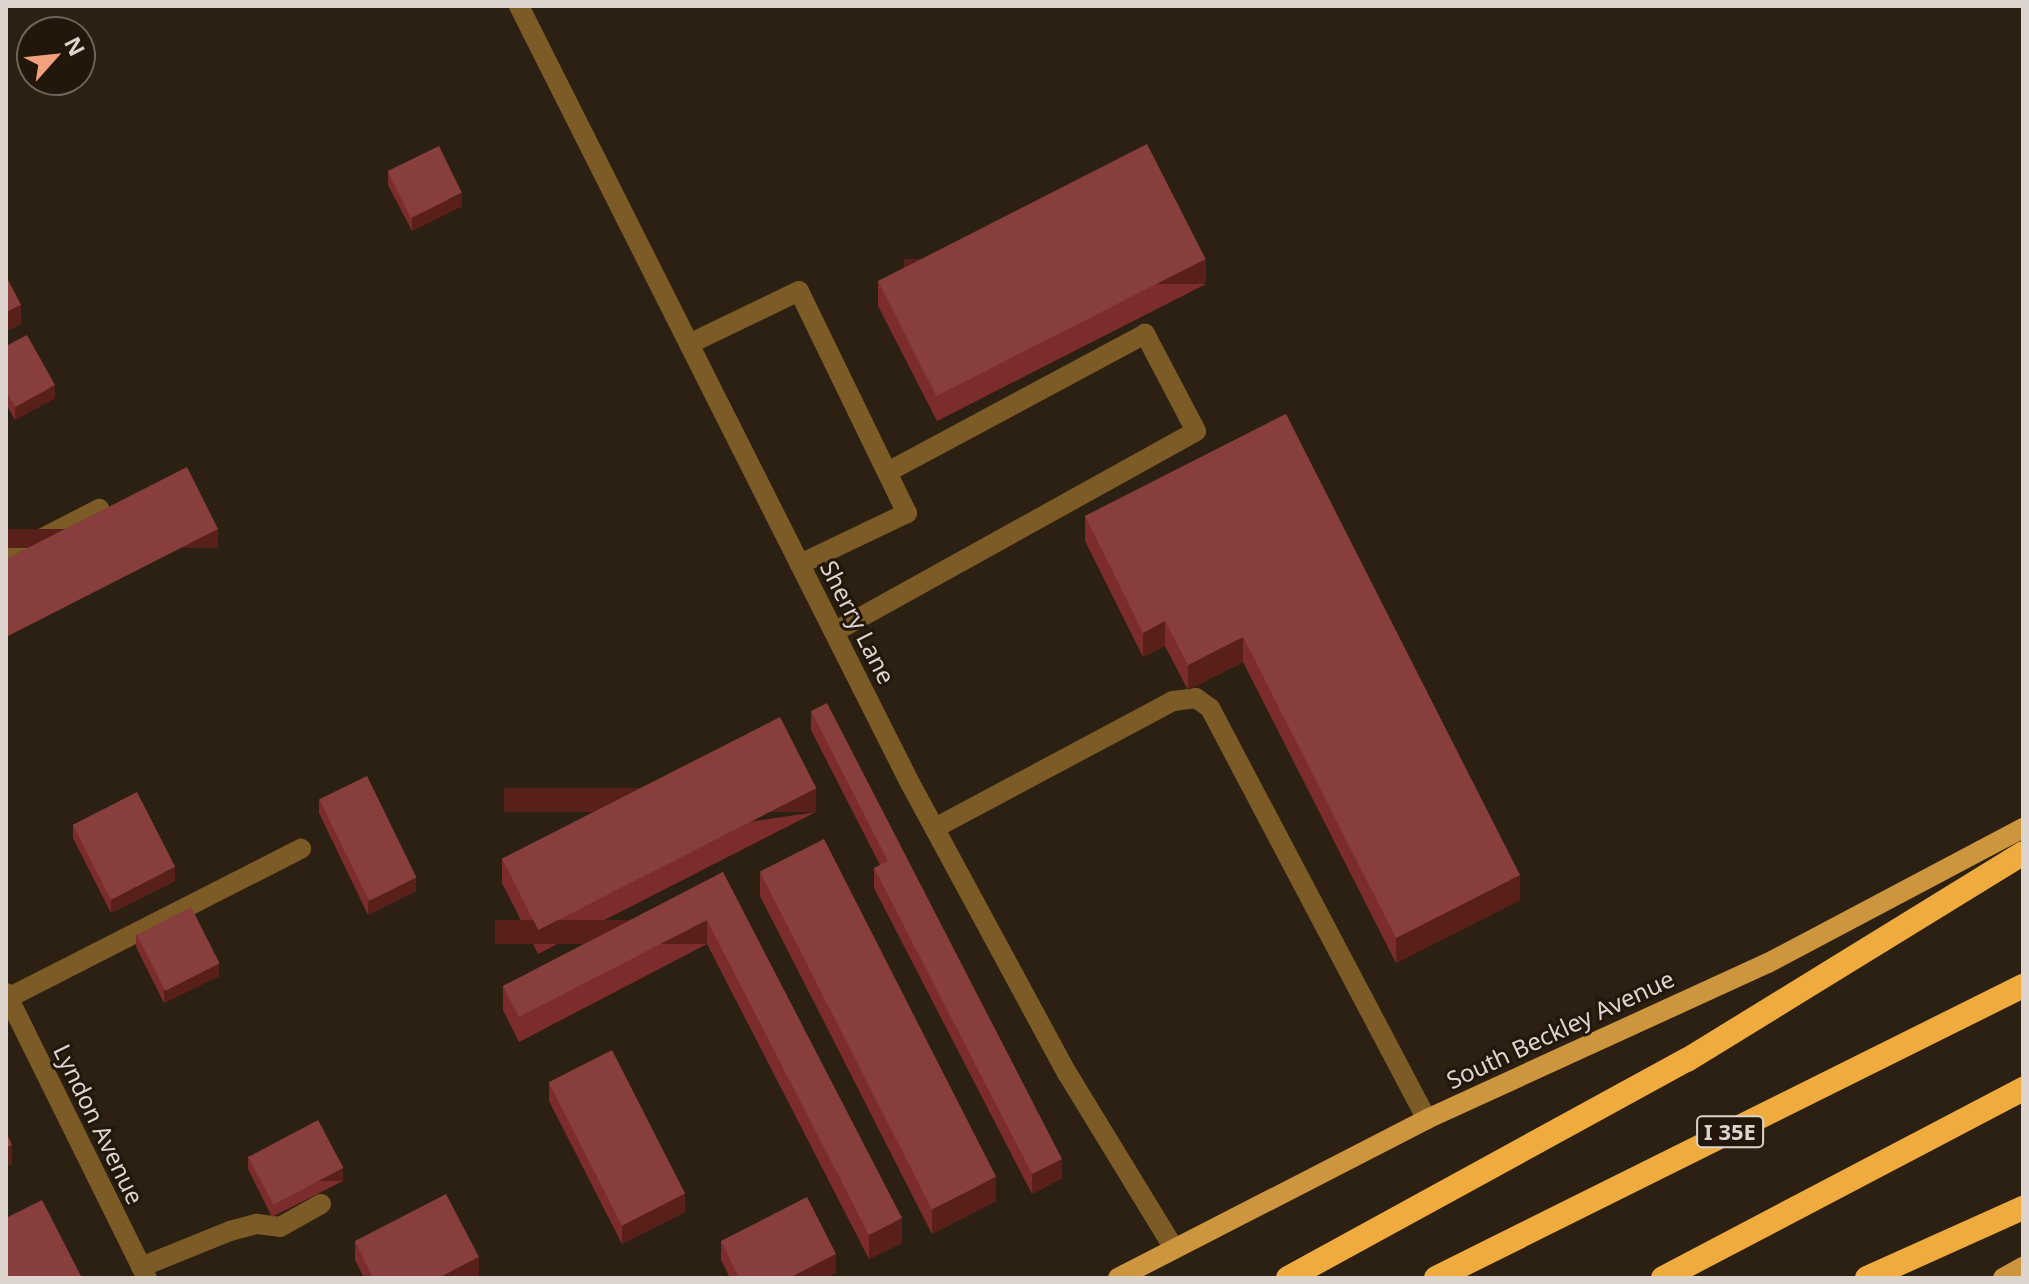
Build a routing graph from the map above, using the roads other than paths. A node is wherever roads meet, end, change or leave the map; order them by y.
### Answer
1 (519, 6) edge
2 (689, 344) junction
3 (888, 472) junction
4 (99, 509) edge
5 (6, 557) edge
6 (800, 564) junction
7 (834, 632) junction
8 (935, 828) junction
9 (2023, 828) edge
10 (301, 849) dead end
11 (2023, 853) edge
12 (2023, 986) edge
13 (7, 995) edge
14 (2023, 1089) edge
15 (1427, 1119) junction
16 (321, 1204) dead end
17 (2023, 1208) edge
18 (1174, 1248) junction
19 (2023, 1267) edge
20 (144, 1272) edge
21 (1118, 1278) edge
22 (1288, 1278) edge
23 (1436, 1278) edge
24 (1663, 1278) edge
25 (1867, 1278) edge
26 (2003, 1278) edge

1 - 2 street, Sherry Lane
2 - 3 street
2 - 6 street, Sherry Lane
3 - 6 street
3 - 7 street
4 - 5 street
6 - 7 street, Sherry Lane
7 - 8 street, Sherry Lane
8 - 15 street
8 - 18 street, Sherry Lane
9 - 15 main road, South Beckley Avenue
10 - 13 street
11 - 22 highway
12 - 23 highway, I 35E
13 - 20 street, Lyndon Avenue
14 - 24 highway
15 - 18 main road, South Beckley Avenue
16 - 20 street
17 - 25 highway
18 - 21 main road, South Beckley Avenue
19 - 26 main road

